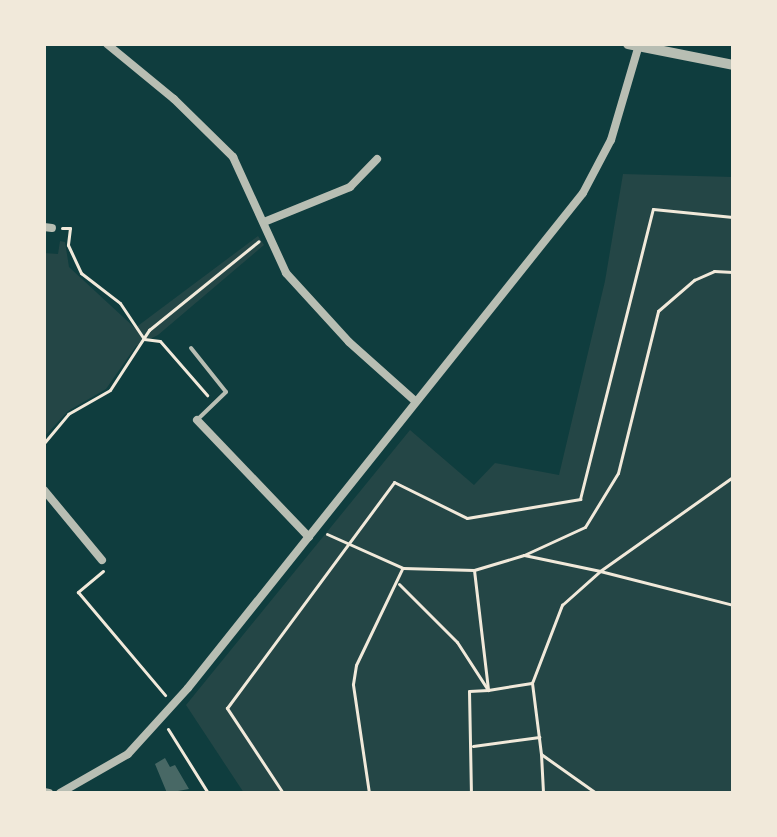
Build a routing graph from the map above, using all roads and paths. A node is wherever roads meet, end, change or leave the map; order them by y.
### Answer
1 (107, 44) edge
2 (633, 46) edge
3 (733, 65) edge
4 (377, 159) dead end
5 (733, 217) edge
6 (264, 222) junction
7 (48, 228) edge
8 (269, 234) junction
9 (733, 272) edge
10 (144, 339) junction
11 (191, 348) dead end
12 (415, 401) junction
13 (215, 404) junction
14 (197, 420) joint
15 (44, 443) edge
16 (733, 477) edge
17 (44, 490) edge
18 (318, 527) junction
19 (309, 537) junction
20 (348, 547) junction
21 (524, 555) junction
22 (102, 560) joint
23 (403, 568) junction
24 (474, 570) junction
25 (600, 571) junction
26 (399, 584) junction
27 (733, 605) edge
28 (532, 683) junction
29 (488, 690) junction
30 (174, 703) junction
31 (161, 718) junction
32 (539, 737) junction
33 (473, 746) junction
34 (541, 754) junction
35 (60, 793) edge
36 (208, 793) edge
37 (283, 793) edge
38 (369, 793) edge
39 (471, 793) edge
40 (543, 793) edge
41 (596, 793) edge

1 - 6 street
2 - 3 street
2 - 12 street
4 - 6 street
5 - 20 path
6 - 8 street
7 - 10 path
8 - 10 path
8 - 12 street
9 - 21 path
10 - 13 path
10 - 15 path
11 - 13 lane
12 - 18 street
13 - 14 lane
14 - 19 street
16 - 25 path
17 - 22 street
18 - 19 street
18 - 20 path
19 - 30 street
20 - 23 path
20 - 37 path
21 - 24 path
21 - 25 path
22 - 30 path
23 - 24 path
23 - 26 path
24 - 29 path
25 - 27 path
25 - 28 path
26 - 29 path
26 - 38 path
28 - 29 path
28 - 32 path
29 - 33 path
30 - 31 street
31 - 35 street
31 - 36 path
32 - 33 path
32 - 34 path
33 - 39 path
34 - 40 path
34 - 41 path

